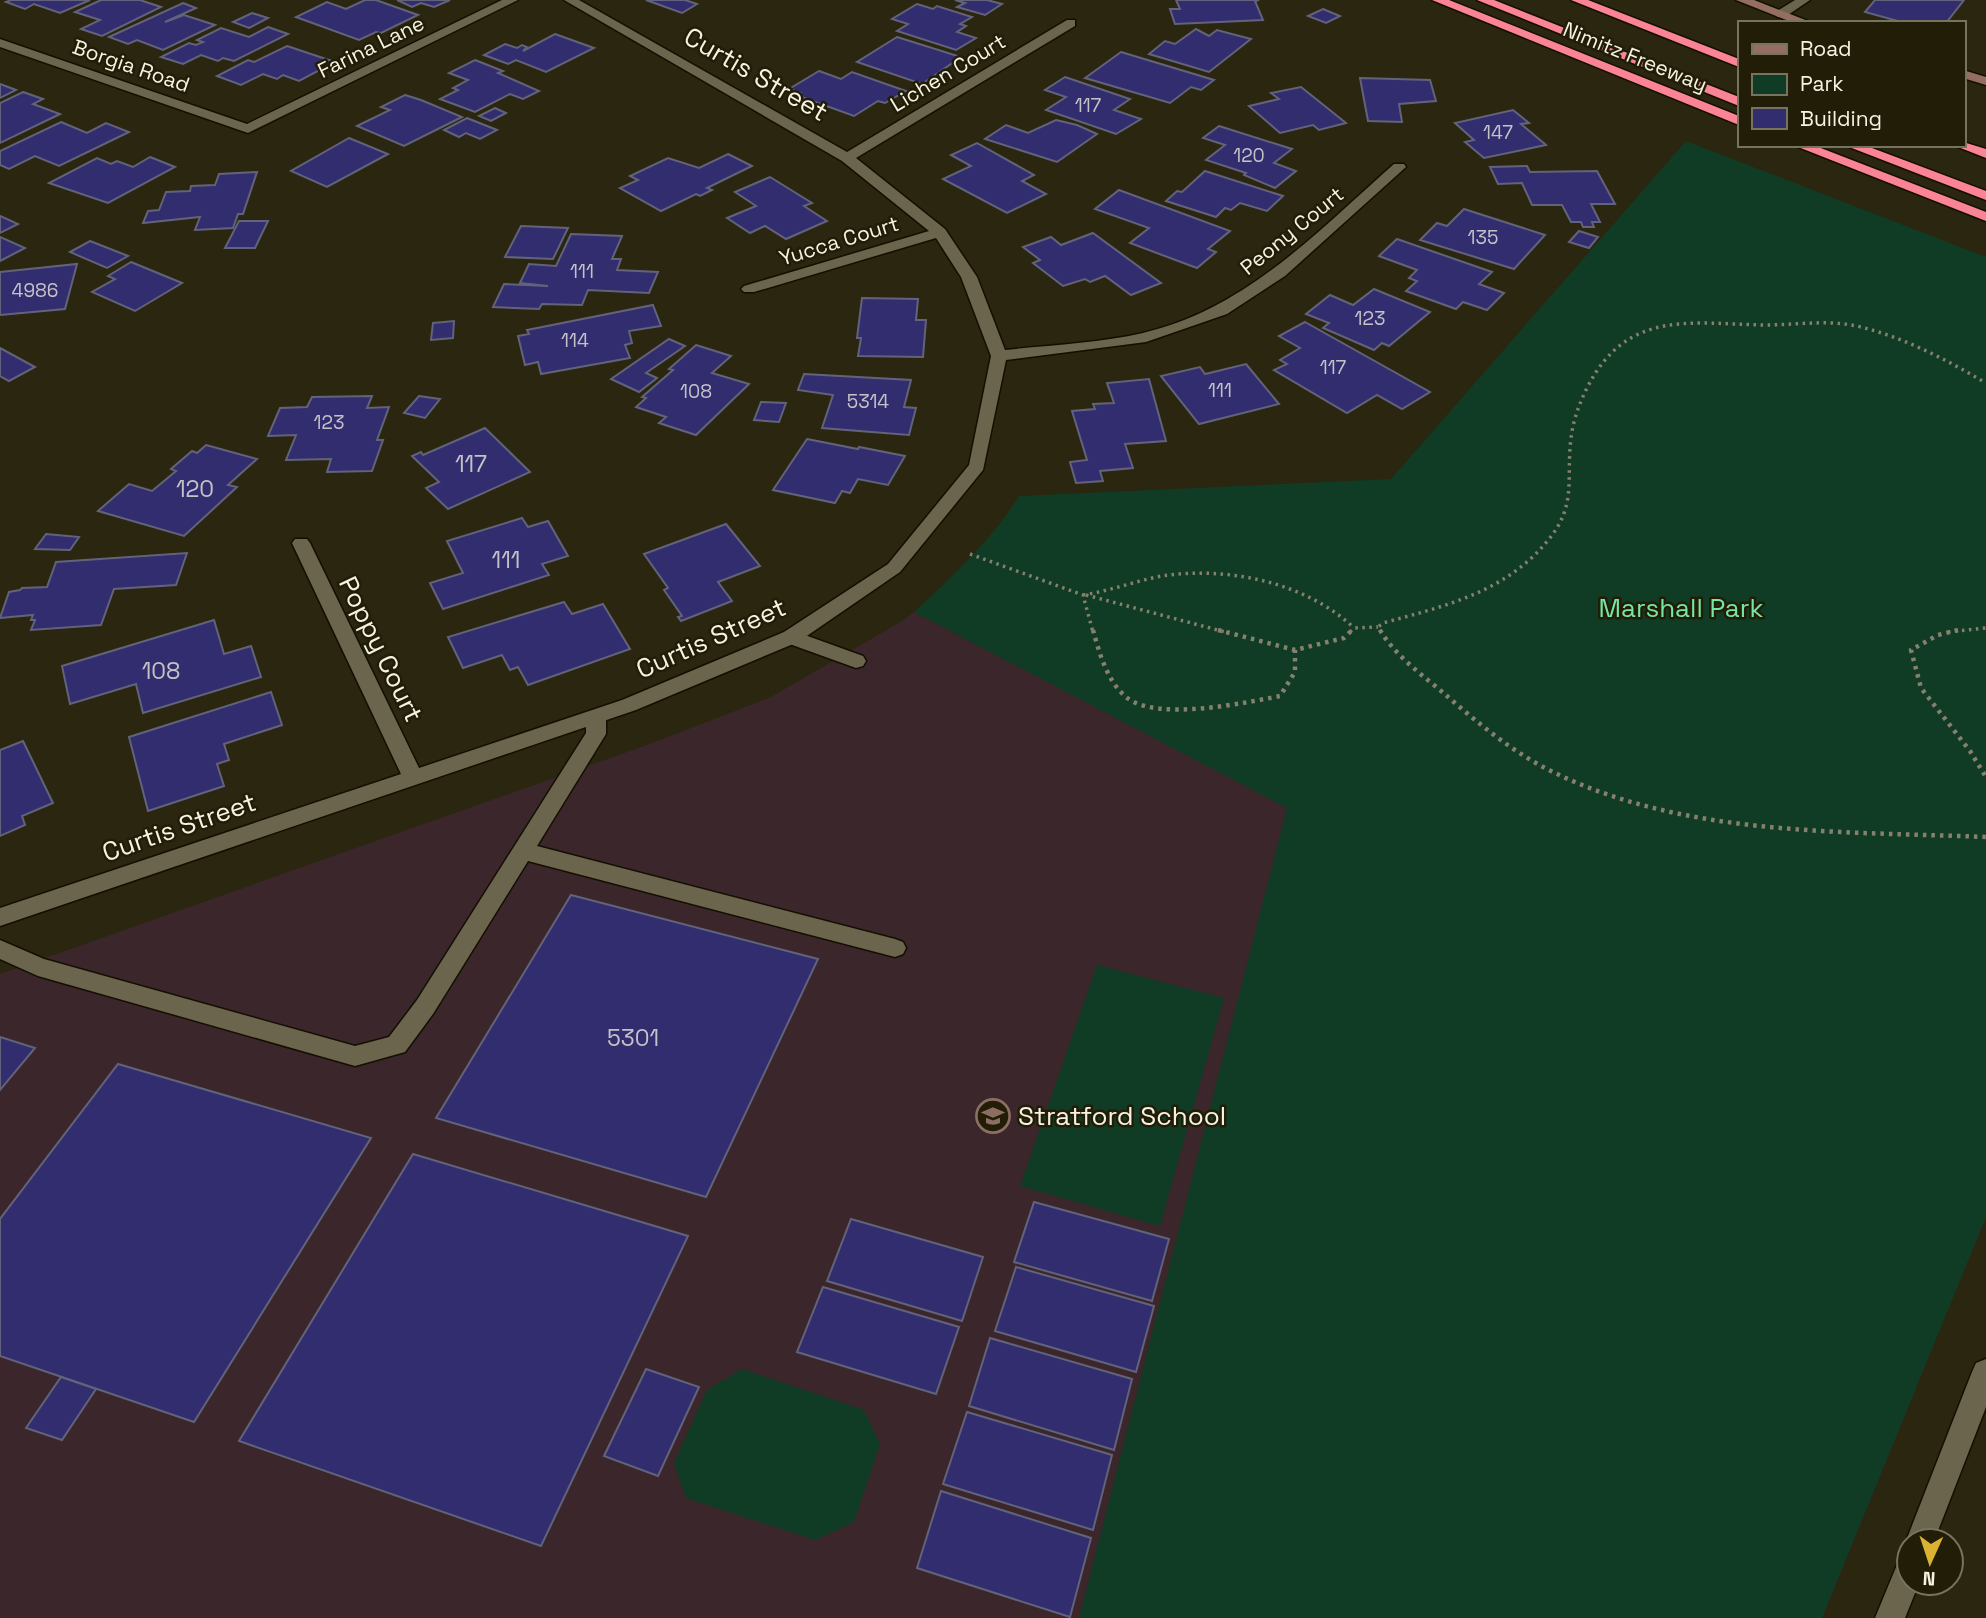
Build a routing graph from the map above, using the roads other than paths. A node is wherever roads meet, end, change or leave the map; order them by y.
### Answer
1 (512, 0) edge
2 (569, 0) edge
3 (1438, 0) edge
4 (1483, 0) edge
5 (1577, 0) edge
6 (1742, 0) edge
7 (1804, 0) edge
8 (1781, 14) junction
9 (1801, 21) edge
10 (1071, 23) dead end
11 (0, 43) edge
12 (1738, 63) edge
13 (1965, 75) edge
14 (1986, 81) edge
15 (1738, 102) edge
16 (1738, 121) edge
17 (248, 129) joint
18 (1805, 147) edge
19 (1856, 147) edge
20 (1965, 147) edge
21 (1986, 154) edge
22 (847, 158) junction
23 (1399, 167) dead end
24 (1986, 196) edge
25 (1986, 217) edge
26 (940, 232) junction
27 (750, 289) dead end
28 (999, 356) junction
29 (301, 543) dead end
30 (791, 637) junction
31 (856, 661) dead end
32 (597, 717) junction
33 (413, 778) junction
34 (523, 850) junction
35 (0, 917) edge
36 (895, 948) dead end
37 (0, 950) edge
38 (1986, 1372) edge
39 (1925, 1527) edge
40 (1899, 1597) edge
41 (1891, 1618) edge

1 - 17 street, Farina Lane
2 - 22 street, Curtis Street
3 - 16 highway, Nimitz Freeway
4 - 15 highway
5 - 12 highway, Nimitz Freeway
6 - 8 street
7 - 8 street
8 - 9 street
10 - 22 street, Lichen Court
11 - 17 street, Borgia Road
13 - 14 street
18 - 25 highway
19 - 24 highway
20 - 21 highway
22 - 26 street, Curtis Street
23 - 28 street, Peony Court
26 - 27 street, Yucca Court
26 - 28 street, Curtis Street
28 - 30 street, Curtis Street
29 - 33 street, Poppy Court
30 - 31 street
30 - 32 street, Curtis Street
32 - 33 street, Curtis Street
32 - 34 street
33 - 35 street, Curtis Street
34 - 36 street
34 - 37 street
38 - 39 street
40 - 41 street

